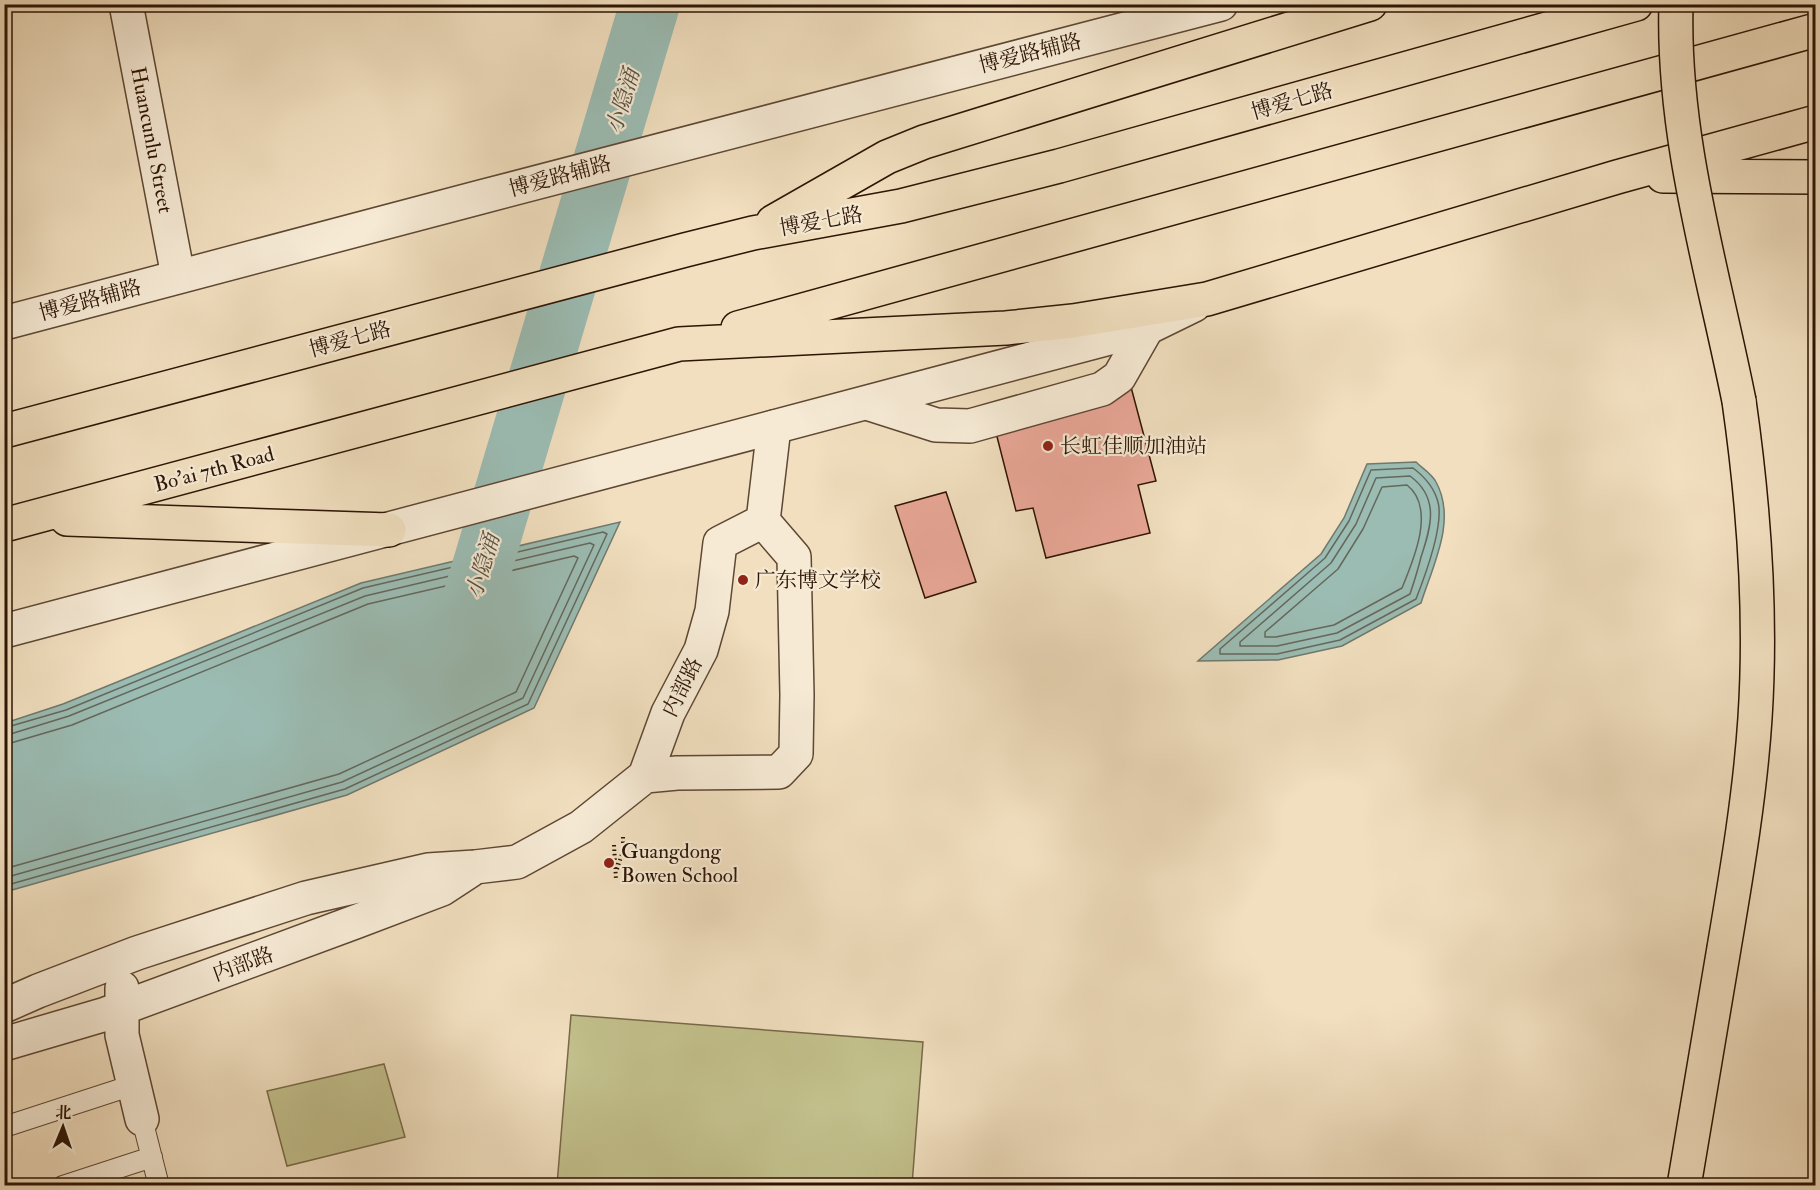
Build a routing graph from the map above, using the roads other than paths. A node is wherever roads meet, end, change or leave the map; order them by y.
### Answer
1 (126, 4) edge
2 (1221, 4) edge
3 (1370, 4) edge
4 (1636, 4) edge
5 (1676, 4) edge
6 (1815, 30) edge
7 (1815, 122) edge
8 (1617, 177) junction
9 (1815, 177) edge
10 (753, 233) junction
11 (178, 276) junction
12 (1207, 299) junction
13 (4, 323) edge
14 (1147, 328) junction
15 (666, 348) junction
16 (867, 403) junction
17 (774, 427) junction
18 (4, 431) edge
19 (18, 521) edge
20 (763, 521) junction
21 (388, 530) junction
22 (4, 631) edge
23 (645, 776) junction
24 (475, 867) junction
25 (123, 959) junction
26 (4, 1006) edge
27 (122, 1008) junction
28 (4, 1044) edge
29 (133, 1085) junction
30 (142, 1119) joint
31 (4, 1127) edge
32 (152, 1157) junction
33 (63, 1185) edge
34 (159, 1185) edge
35 (1684, 1185) edge

1 - 11 street, Huancunlu Street
2 - 11 street, 博爱路辅路
3 - 10 highway
4 - 10 highway, 博爱七路
5 - 35 highway, bridge
6 - 15 highway
7 - 8 highway
8 - 9 highway
8 - 12 highway
10 - 18 highway, 博爱七路
11 - 13 street, 博爱路辅路
12 - 14 street
12 - 15 highway
14 - 16 street
14 - 16 street
15 - 19 highway, Bo'ai 7th Road
16 - 17 street
17 - 20 street
17 - 21 street
19 - 21 highway
20 - 23 street, 内部路
20 - 23 street
21 - 22 street
23 - 24 street, 内部路
24 - 25 street, 内部路
24 - 27 street, 内部路
25 - 26 street, 内部路
25 - 27 street
27 - 28 street, 内部路
27 - 29 street
29 - 30 street
29 - 31 lane
30 - 32 lane
32 - 33 lane
32 - 34 lane

